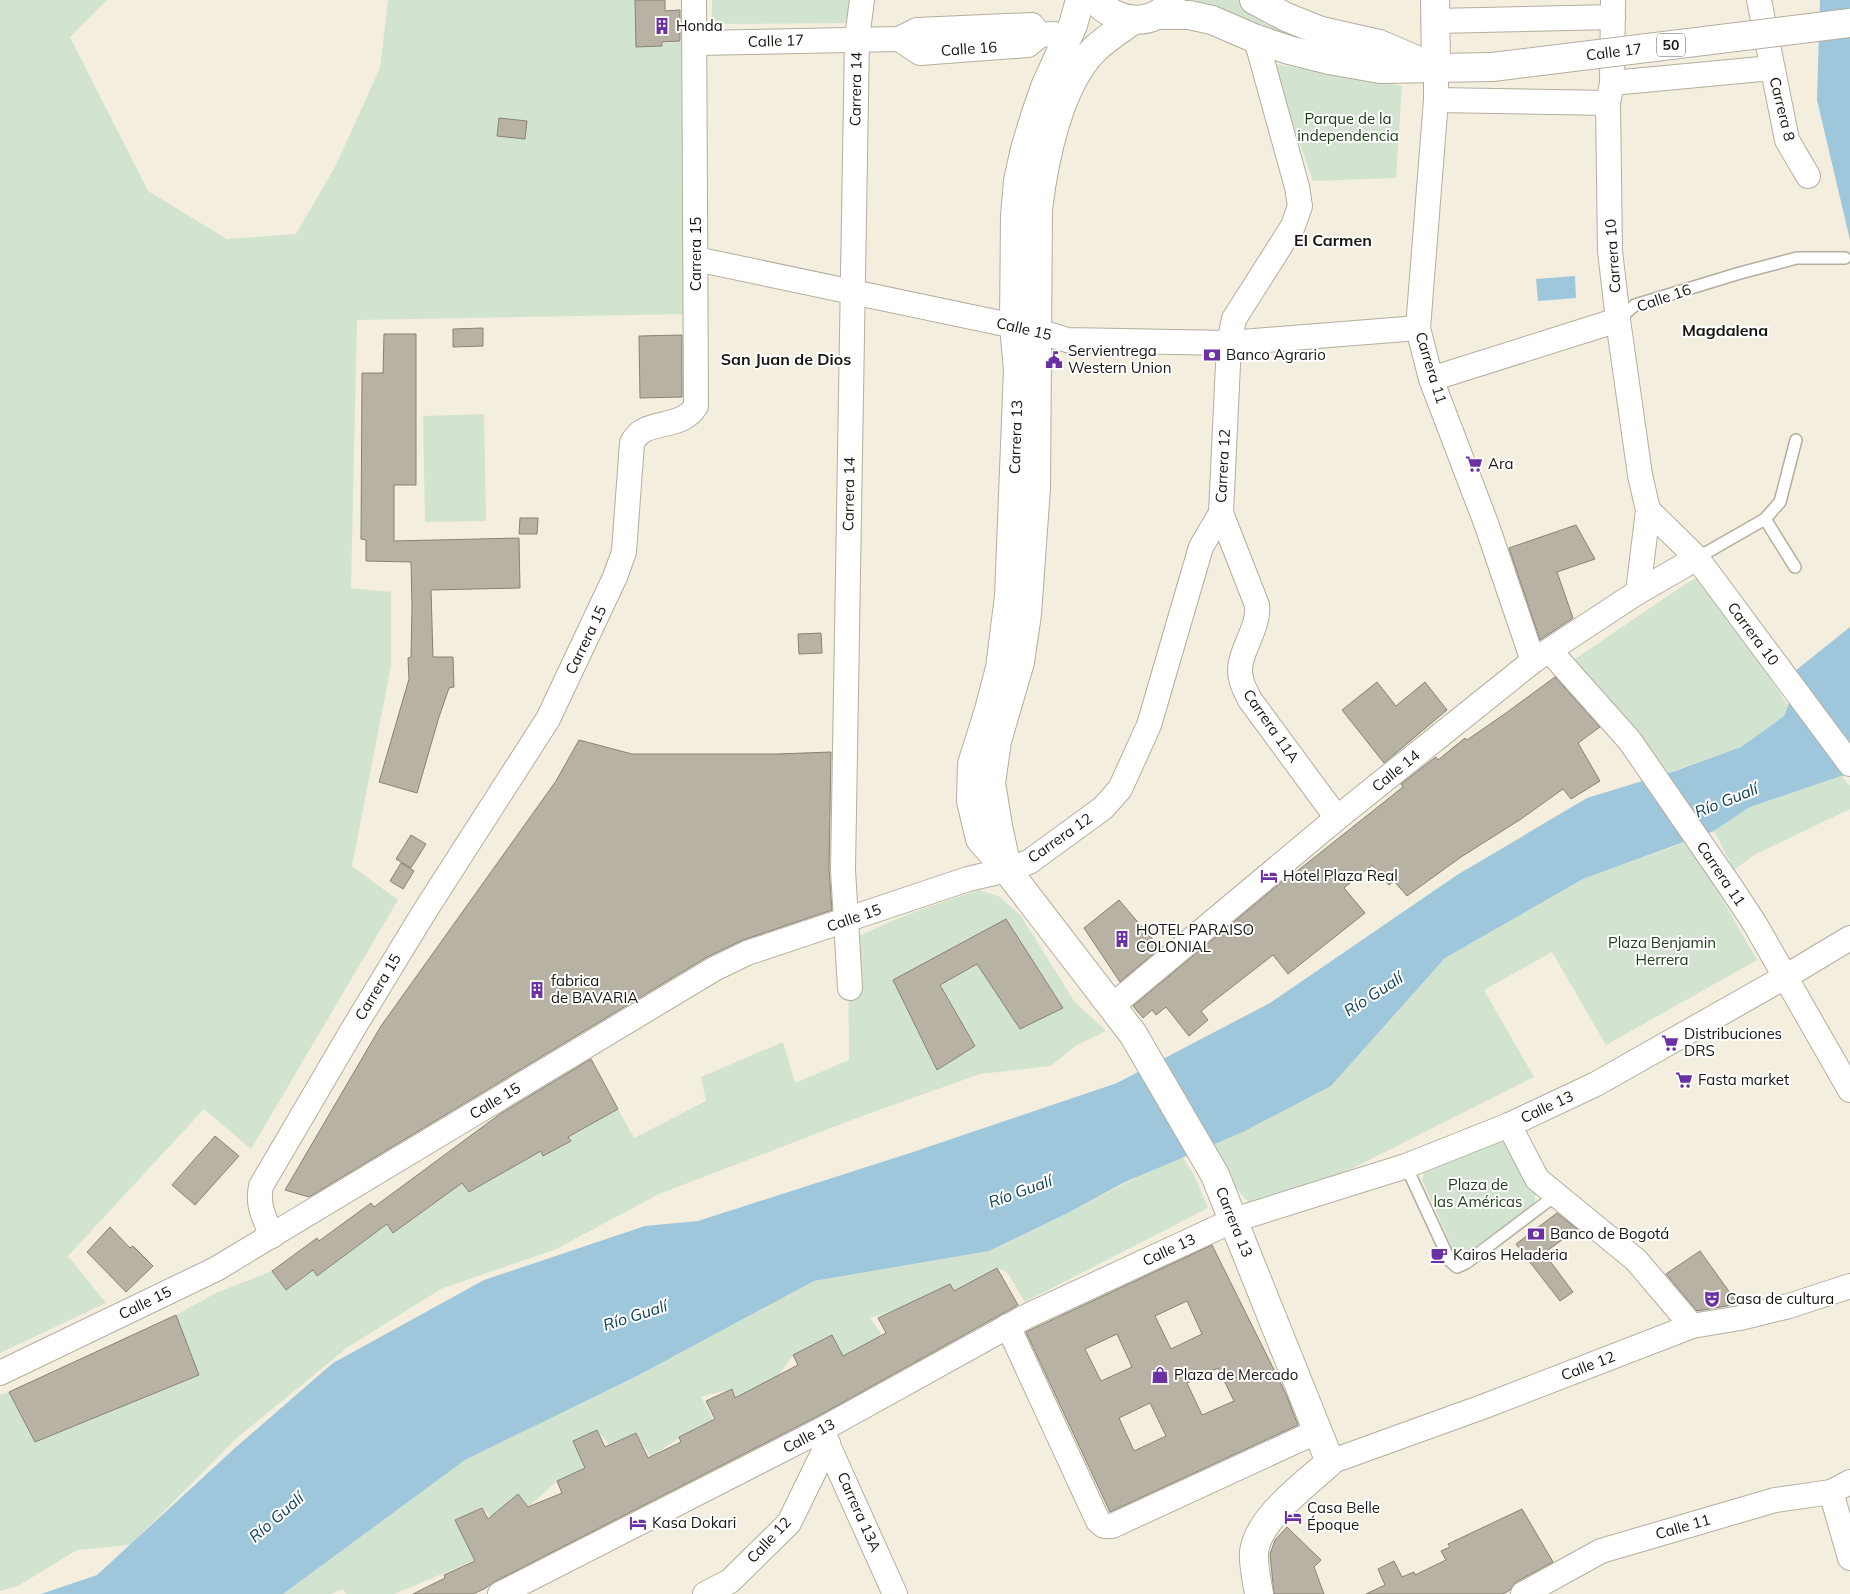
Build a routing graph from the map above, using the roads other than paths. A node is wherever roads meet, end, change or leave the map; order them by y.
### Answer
1 (694, 0) edge
2 (862, 0) edge
3 (1080, 0) edge
4 (1095, 0) edge
5 (1254, 0) edge
6 (1759, 0) edge
7 (1613, 9) edge
8 (1435, 10) edge
9 (1155, 12) edge
10 (1850, 23) edge
11 (1069, 32) junction
12 (857, 38) junction
13 (1256, 39) junction
14 (695, 43) junction
15 (1436, 68) junction
16 (1772, 68) junction
17 (1610, 93) junction
18 (1436, 100) junction
19 (1808, 176) dead end
20 (1845, 258) dead end
21 (696, 259) junction
22 (853, 292) junction
23 (1618, 320) junction
24 (1026, 328) junction
25 (1418, 328) junction
26 (1228, 344) junction
27 (1431, 379) junction
28 (1796, 440) dead end
29 (1648, 510) junction
30 (1220, 513) junction
31 (1765, 519) junction
32 (1696, 558) junction
33 (1795, 567) dead end
34 (1638, 592) junction
35 (1541, 656) junction
36 (1850, 764) edge
37 (1337, 818) junction
38 (1007, 870) junction
39 (845, 921) junction
40 (1850, 938) edge
41 (1785, 977) junction
42 (850, 988) dead end
43 (1112, 1006) junction
44 (1850, 1090) edge
45 (1509, 1125) junction
46 (1406, 1166) junction
47 (1556, 1194) junction
48 (1234, 1220) junction
49 (272, 1236) junction
50 (1850, 1286) edge
51 (1008, 1326) junction
52 (1692, 1326) junction
53 (0, 1373) edge
54 (1318, 1432) junction
55 (824, 1437) junction
56 (1330, 1462) junction
57 (1840, 1487) edge
58 (1850, 1558) edge
59 (500, 1594) edge
60 (705, 1594) edge
61 (895, 1594) edge
62 (1259, 1594) edge
63 (1523, 1594) edge

1 - 14 street, Carrera 15
2 - 12 street, Carrera 14
3 - 11 main road, Carrera 13
4 - 9 main road, 50
5 - 15 main road, Calle 17 / 50
6 - 16 street, Carrera 8
7 - 8 street
7 - 17 street, Carrera 10
8 - 15 main road, Carrera 11
9 - 13 main road, Calle 17 / 50
9 - 24 main road, Carrera 13
10 - 15 main road, Calle 17 / 50, bridge
11 - 12 street, Calle 16
11 - 24 main road, Carrera 13
12 - 14 street, Calle 17
12 - 22 street, Carrera 14
13 - 15 main road, Calle 17 / 50
13 - 26 street, Carrera 12
14 - 21 street, Carrera 15
15 - 18 street, Carrera 11
16 - 17 street
16 - 19 street, Carrera 8
17 - 18 street
17 - 23 street, Carrera 10
18 - 25 street, Carrera 11
20 - 23 lane, Calle 16
21 - 22 street, Calle 15
21 - 49 street, Carrera 15
22 - 24 street, Calle 15
22 - 39 street, Carrera 14
23 - 27 street, Calle 16
23 - 29 street, Carrera 10
24 - 26 street, Calle 15
24 - 38 main road, Carrera 13
25 - 26 street, Calle 15
25 - 27 street, Carrera 11
26 - 30 street, Carrera 12
27 - 35 street, Carrera 11
28 - 31 lane
29 - 32 street, Carrera 10
29 - 34 street, Carrera 10
30 - 37 street, Carrera 11A
30 - 38 street, Carrera 12
31 - 32 lane
31 - 33 lane
32 - 34 street, Calle 14
32 - 36 street, Carrera 10
34 - 35 street, Calle 14
35 - 37 street, Calle 14
35 - 41 street, Carrera 11
37 - 43 street, Calle 14
38 - 39 street, Calle 15
38 - 43 main road, Carrera 13
39 - 42 street, Carrera 14
39 - 49 street, Calle 15
40 - 41 street, Calle 13
41 - 44 street, Carrera 11
41 - 45 street, Calle 13
43 - 48 main road, Carrera 13
45 - 46 street, Calle 13
45 - 47 street
46 - 47 lane
46 - 48 street, Calle 13
47 - 52 street
48 - 51 street, Calle 13
48 - 54 main road, Carrera 13
49 - 53 street, Calle 15
50 - 52 street, Calle 12
51 - 54 street
51 - 55 street, Calle 13
52 - 56 street, Calle 12
54 - 56 main road, Carrera 13
55 - 59 street, Calle 13
55 - 60 street, Calle 12
55 - 61 street, Carrera 13A
56 - 62 main road
57 - 58 street
57 - 63 street, Calle 11

